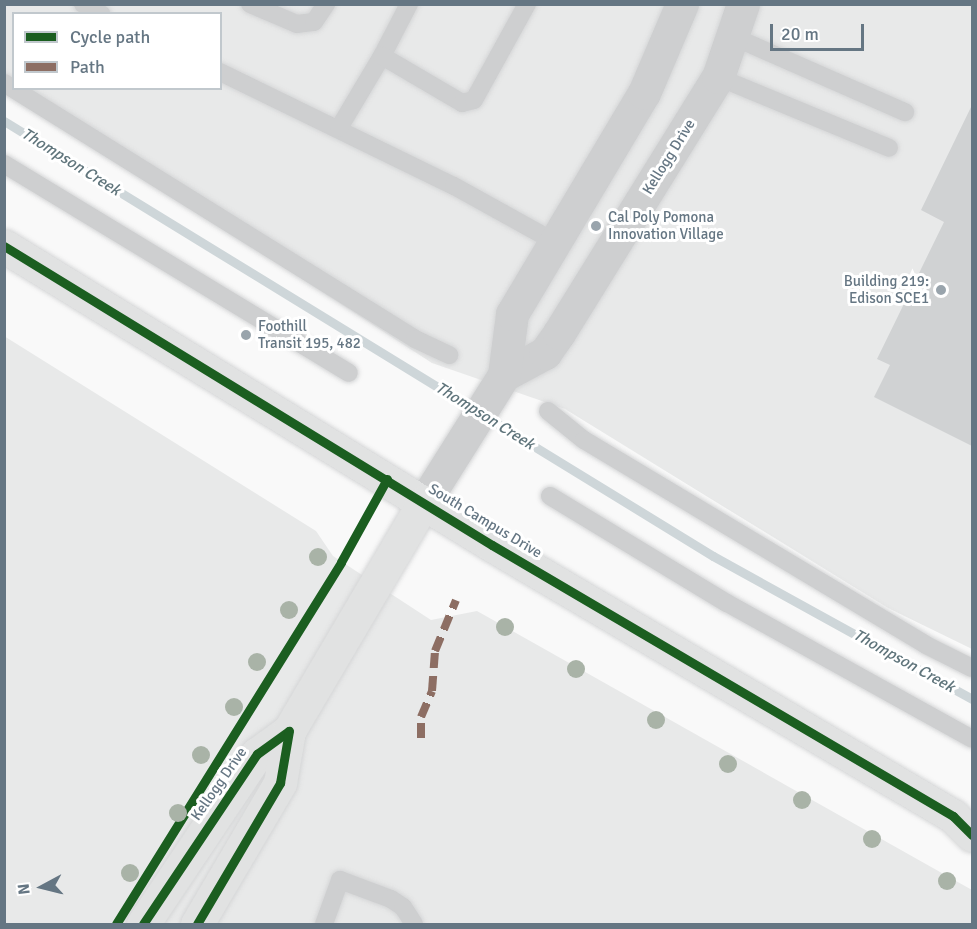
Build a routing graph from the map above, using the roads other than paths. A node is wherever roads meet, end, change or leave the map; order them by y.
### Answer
1 (83, 4) edge
2 (250, 4) edge
3 (326, 4) edge
4 (409, 4) edge
5 (527, 4) edge
6 (682, 4) edge
7 (743, 4) edge
8 (97, 12) edge
9 (734, 37) junction
10 (382, 56) junction
11 (222, 73) edge
12 (718, 77) junction
13 (15, 90) edge
14 (905, 112) dead end
15 (339, 128) junction
16 (889, 148) dead end
17 (4, 164) edge
18 (555, 242) junction
19 (4, 246) edge
20 (449, 355) dead end
21 (349, 373) dead end
22 (498, 383) junction
23 (548, 411) dead end
24 (550, 496) dead end
25 (424, 502) junction
26 (972, 668) edge
27 (289, 730) junction
28 (972, 739) edge
29 (966, 824) edge
30 (142, 924) edge
31 (196, 924) edge
32 (324, 924) edge
33 (414, 924) edge

1 - 8 lane
2 - 3 lane
4 - 10 lane
5 - 10 lane
6 - 18 street, Kellogg Drive
7 - 9 street, Kellogg Drive
9 - 12 street, Kellogg Drive
9 - 14 lane
10 - 15 lane
11 - 15 lane
12 - 16 lane
12 - 22 street, Kellogg Drive
13 - 20 lane
15 - 18 lane
17 - 21 lane
18 - 22 street, Kellogg Drive
19 - 25 street, South Campus Drive
22 - 25 street, Kellogg Drive
23 - 26 lane
24 - 28 lane
25 - 27 street, Kellogg Drive
25 - 29 street, South Campus Drive
27 - 30 street, Kellogg Drive
27 - 31 street, Kellogg Drive
32 - 33 lane

